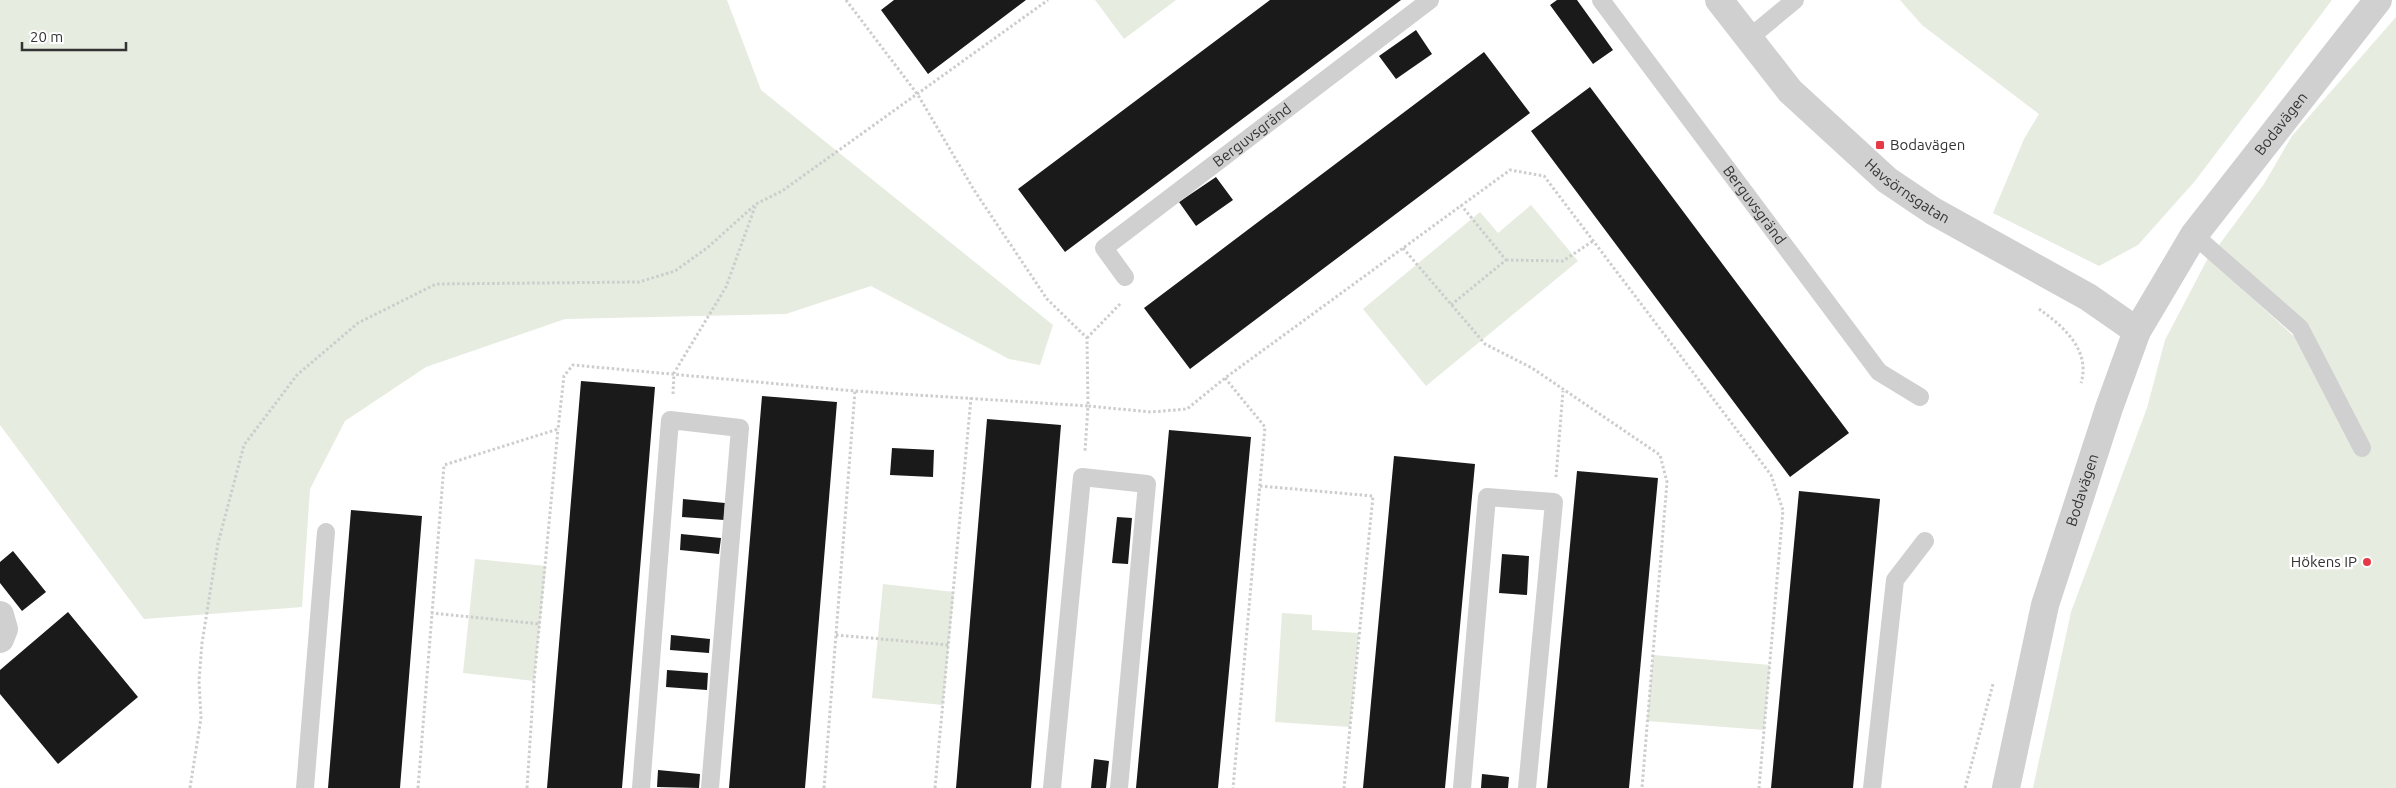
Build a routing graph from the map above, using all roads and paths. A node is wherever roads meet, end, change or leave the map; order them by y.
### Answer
1 (846, 0) edge
2 (1048, 0) edge
3 (1430, 0) edge
4 (1601, 0) edge
5 (1719, 0) edge
6 (1795, 0) edge
7 (2378, 0) edge
8 (1748, 39) junction
9 (918, 95) junction
10 (756, 204) junction
11 (1461, 205) junction
12 (2194, 235) junction
13 (1593, 241) junction
14 (1403, 248) junction
15 (1506, 260) junction
16 (1125, 277) joint
17 (1451, 305) junction
18 (2034, 306) dead end
19 (2137, 331) junction
20 (1087, 338) junction
21 (674, 373) junction
22 (1225, 378) junction
23 (2080, 390) dead end
24 (855, 391) junction
25 (1563, 392) junction
26 (1920, 397) dead end
27 (971, 398) junction
28 (1088, 406) junction
29 (558, 429) junction
30 (2362, 448) dead end
31 (1082, 477) junction
32 (1260, 486) junction
33 (1554, 502) junction
34 (326, 532) dead end
35 (1925, 541) dead end
36 (431, 614) junction
37 (0, 615) edge
38 (540, 624) junction
39 (836, 635) junction
40 (0, 639) edge
41 (949, 645) junction
42 (1994, 679) dead end
43 (190, 788) edge
44 (305, 788) edge
45 (418, 788) edge
46 (527, 788) edge
47 (640, 788) edge
48 (710, 788) edge
49 (824, 788) edge
50 (935, 788) edge
51 (1052, 788) edge
52 (1119, 788) edge
53 (1233, 788) edge
54 (1344, 788) edge
55 (1462, 788) edge
56 (1527, 788) edge
57 (1642, 788) edge
58 (1759, 788) edge
59 (1872, 788) edge
60 (1966, 788) edge
61 (2006, 788) edge

1 - 9 path
2 - 9 path
3 - 16 lane, Berguvsgränd
4 - 26 lane, Berguvsgränd
5 - 8 street, Havsörnsgatan
6 - 8 lane
7 - 12 street, Bodavägen
8 - 19 street, Havsörnsgatan
9 - 10 path
9 - 20 path
10 - 21 path
10 - 43 path
11 - 13 path
11 - 14 path
11 - 15 path
12 - 19 street, Bodavägen
12 - 30 lane
13 - 15 path
13 - 58 path
14 - 17 path
14 - 22 path
15 - 17 path
16 - 20 path
17 - 25 path
18 - 23 path
19 - 61 street, Bodavägen
20 - 28 path
21 - 24 path
21 - 29 path
22 - 28 path
22 - 32 path
24 - 27 path
24 - 39 path
25 - 33 path
25 - 57 path
27 - 28 path
27 - 41 path
28 - 31 path
29 - 36 path
29 - 38 path
31 - 51 lane
31 - 52 lane
32 - 53 path
32 - 54 path
33 - 55 lane
33 - 56 lane
34 - 44 lane
35 - 59 lane
36 - 38 path
36 - 45 path
37 - 40 street
38 - 46 path
39 - 41 path
39 - 49 path
41 - 50 path
42 - 60 path
47 - 48 lane

